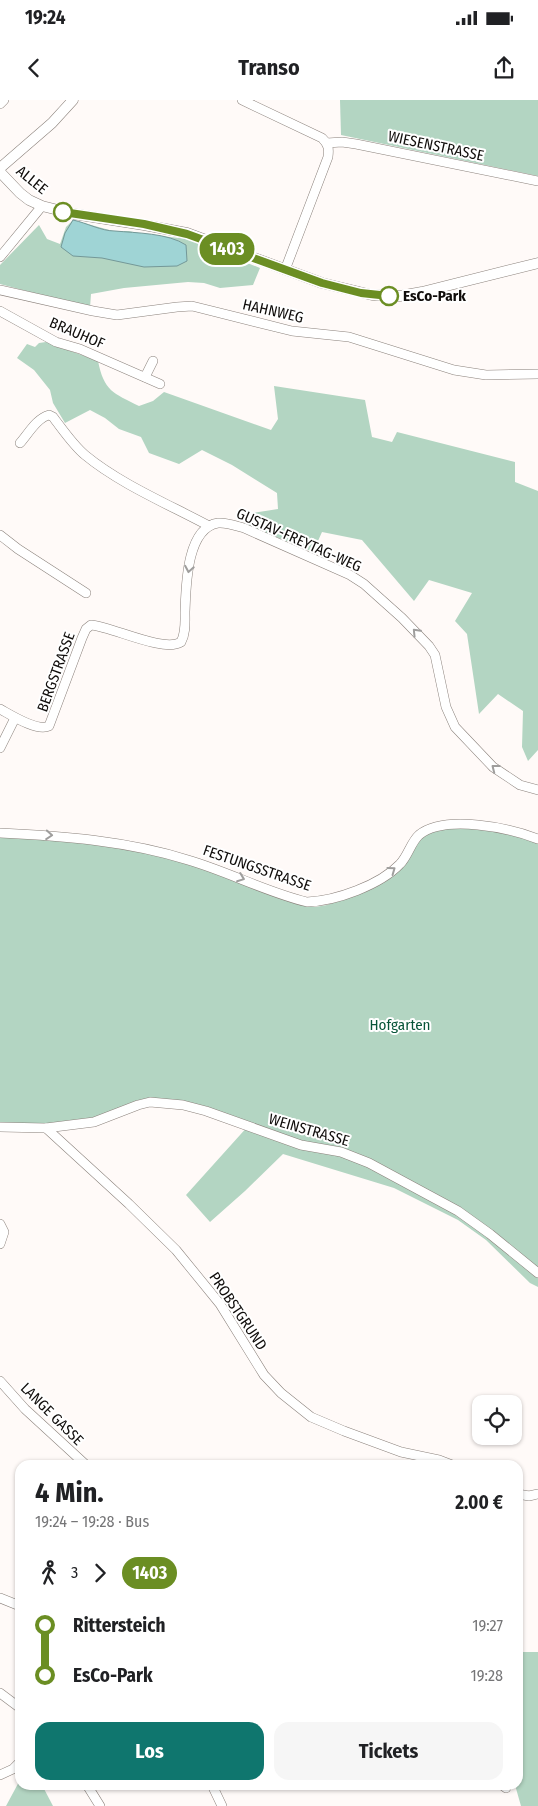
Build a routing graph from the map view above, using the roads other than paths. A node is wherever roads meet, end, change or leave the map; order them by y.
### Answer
1 (4, 100) edge
2 (73, 100) edge
3 (242, 100) edge
4 (0, 104) edge
5 (327, 143) junction
6 (0, 168) edge
7 (0, 172) edge
8 (538, 181) edge
9 (42, 206) junction
10 (0, 257) edge
11 (538, 263) edge
12 (285, 270) junction
13 (0, 290) edge
14 (0, 311) edge
15 (153, 361) dead end
16 (538, 374) edge
17 (145, 377) junction
18 (160, 384) dead end
19 (20, 443) dead end
20 (210, 526) junction
21 (0, 535) edge
22 (86, 593) dead end
23 (0, 709) edge
24 (15, 718) junction
25 (0, 748) edge
26 (538, 790) edge
27 (0, 833) edge
28 (538, 838) edge
29 (0, 1127) edge
30 (46, 1128) junction
31 (2, 1228) edge
32 (0, 1244) edge
33 (538, 1273) edge
34 (0, 1381) edge
35 (81, 1460) edge
36 (438, 1460) edge
37 (538, 1494) edge
38 (523, 1495) edge
39 (0, 1598) edge
40 (15, 1604) edge
41 (0, 1694) edge
42 (15, 1704) edge
43 (15, 1766) edge
44 (0, 1775) edge
45 (90, 1790) edge
46 (214, 1790) edge
47 (100, 1806) edge
48 (222, 1806) edge

1 - 4 street
2 - 6 street
3 - 5 street, WIESENSTRASSE
5 - 8 street, WIESENSTRASSE
5 - 12 street
7 - 9 street, ALLEE
9 - 10 street, ALLEE
9 - 12 street
11 - 12 street
13 - 16 street, HAHNWEG
14 - 17 street, BRAUHOF
15 - 17 street
17 - 18 street, BRAUHOF
19 - 20 street, GUSTAV-FREYTAG-WEG
20 -> 24 street, BERGSTRASSE
26 -> 20 street, GUSTAV-FREYTAG-WEG
21 - 22 street
23 - 24 street
24 - 25 street, BERGSTRASSE
27 -> 28 street, FESTUNGSSTRASSE
29 - 30 street
30 - 33 street, WEINSTRASSE
30 - 36 street, PROBSTGRUND
31 - 32 street
34 - 35 street, LANGE GASSE
37 - 38 street
39 - 40 street
41 - 42 street
43 - 44 street
45 - 47 street
46 - 48 street

